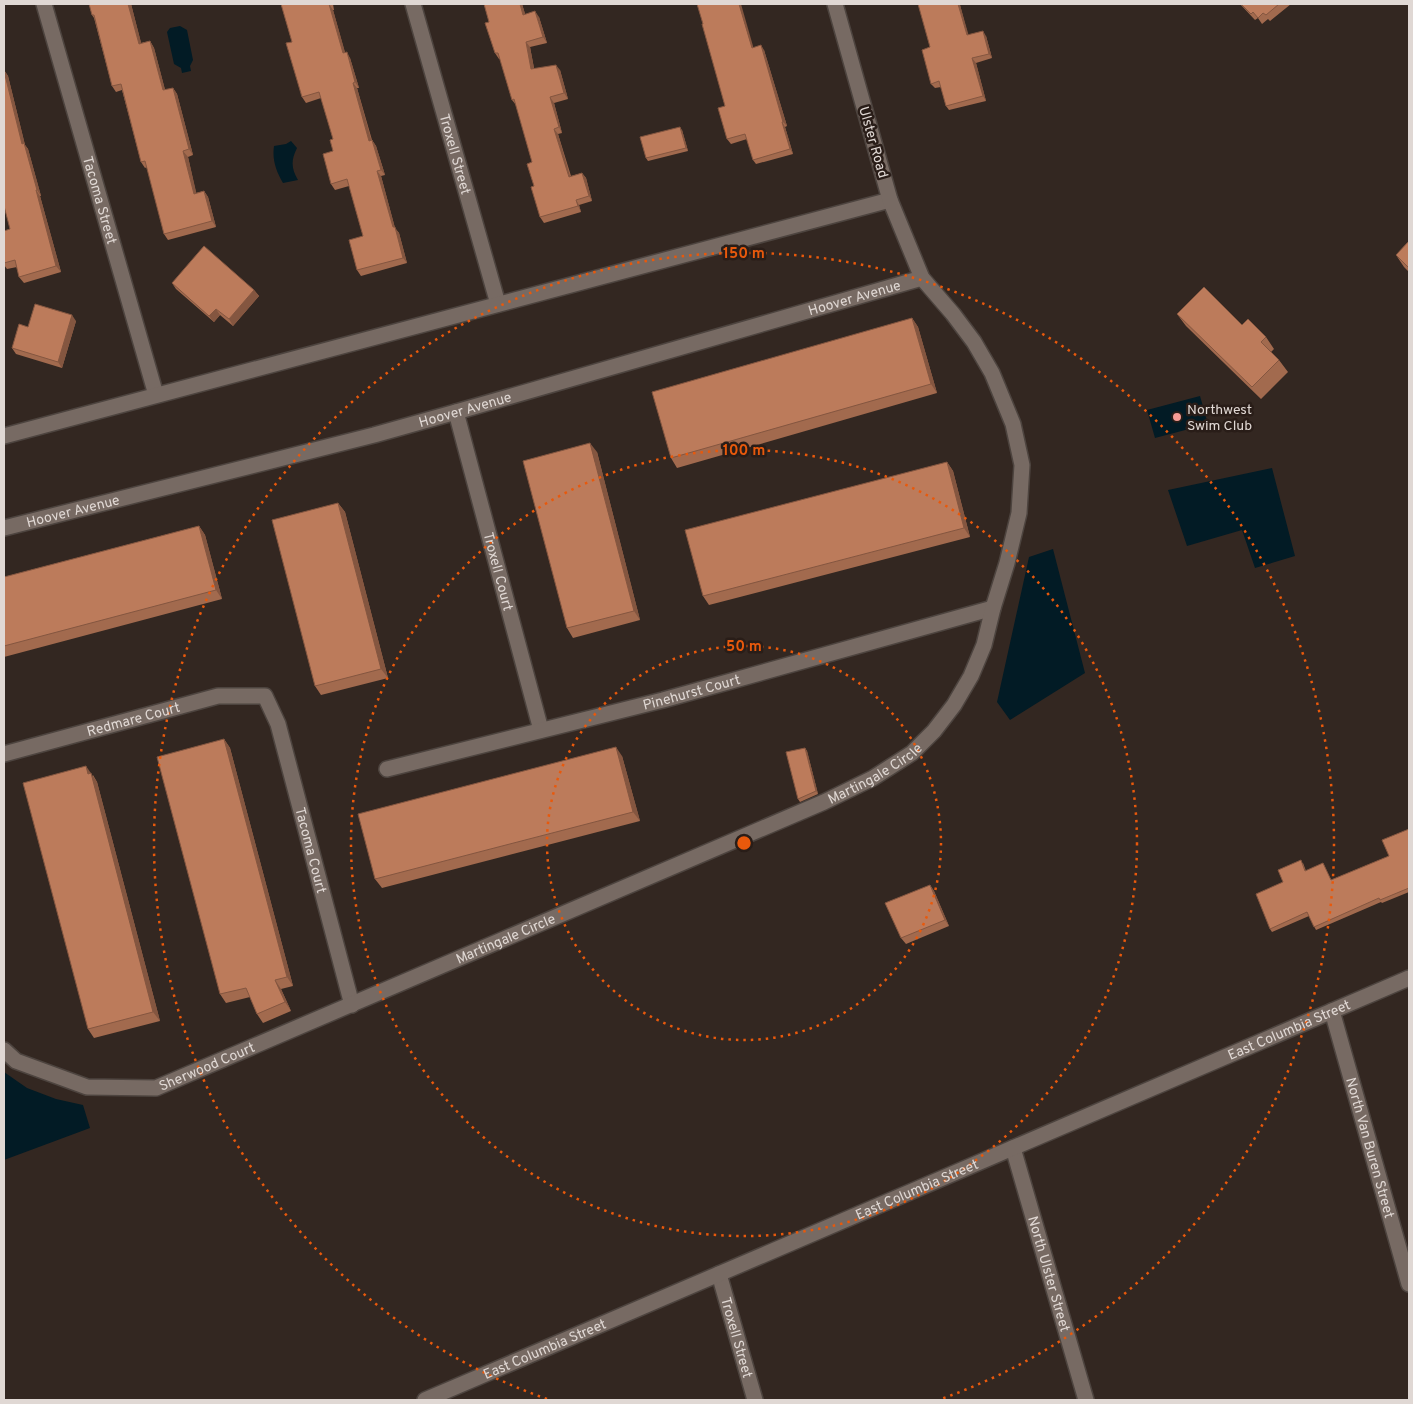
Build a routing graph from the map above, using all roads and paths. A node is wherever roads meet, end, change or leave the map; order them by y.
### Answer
1 (44, 4) edge
2 (413, 4) edge
3 (835, 4) edge
4 (890, 200) junction
5 (922, 278) junction
6 (498, 304) junction
7 (156, 395) junction
8 (456, 412) junction
9 (4, 436) edge
10 (4, 528) edge
11 (993, 608) junction
12 (265, 696) joint
13 (540, 730) junction
14 (4, 754) edge
15 (387, 769) dead end
16 (1409, 978) edge
17 (352, 1005) junction
18 (1332, 1011) junction
19 (4, 1050) edge
20 (1013, 1148) junction
21 (719, 1274) junction
22 (1409, 1284) edge
23 (425, 1400) edge
24 (755, 1400) edge
25 (1086, 1400) edge

1 - 7 street, Tacoma Street
2 - 6 street, Troxell Street
3 - 4 street, Ulster Road
4 - 5 street, Ulster Road
4 - 6 street
5 - 8 street, Hoover Avenue
5 - 11 street, Martingale Circle
6 - 7 street
7 - 9 street
8 - 10 street, Hoover Avenue
8 - 13 street, Troxell Court
11 - 13 street, Pinehurst Court
11 - 17 street, Martingale Circle
12 - 14 street, Redmare Court
12 - 17 street, Tacoma Court
13 - 15 street, Pinehurst Court
16 - 18 street, East Columbia Street
17 - 19 street, Sherwood Court
18 - 20 street, East Columbia Street
18 - 22 street, North Van Buren Street
20 - 21 street, East Columbia Street
20 - 25 street, North Ulster Street
21 - 23 street, East Columbia Street
21 - 24 street, Troxell Street

